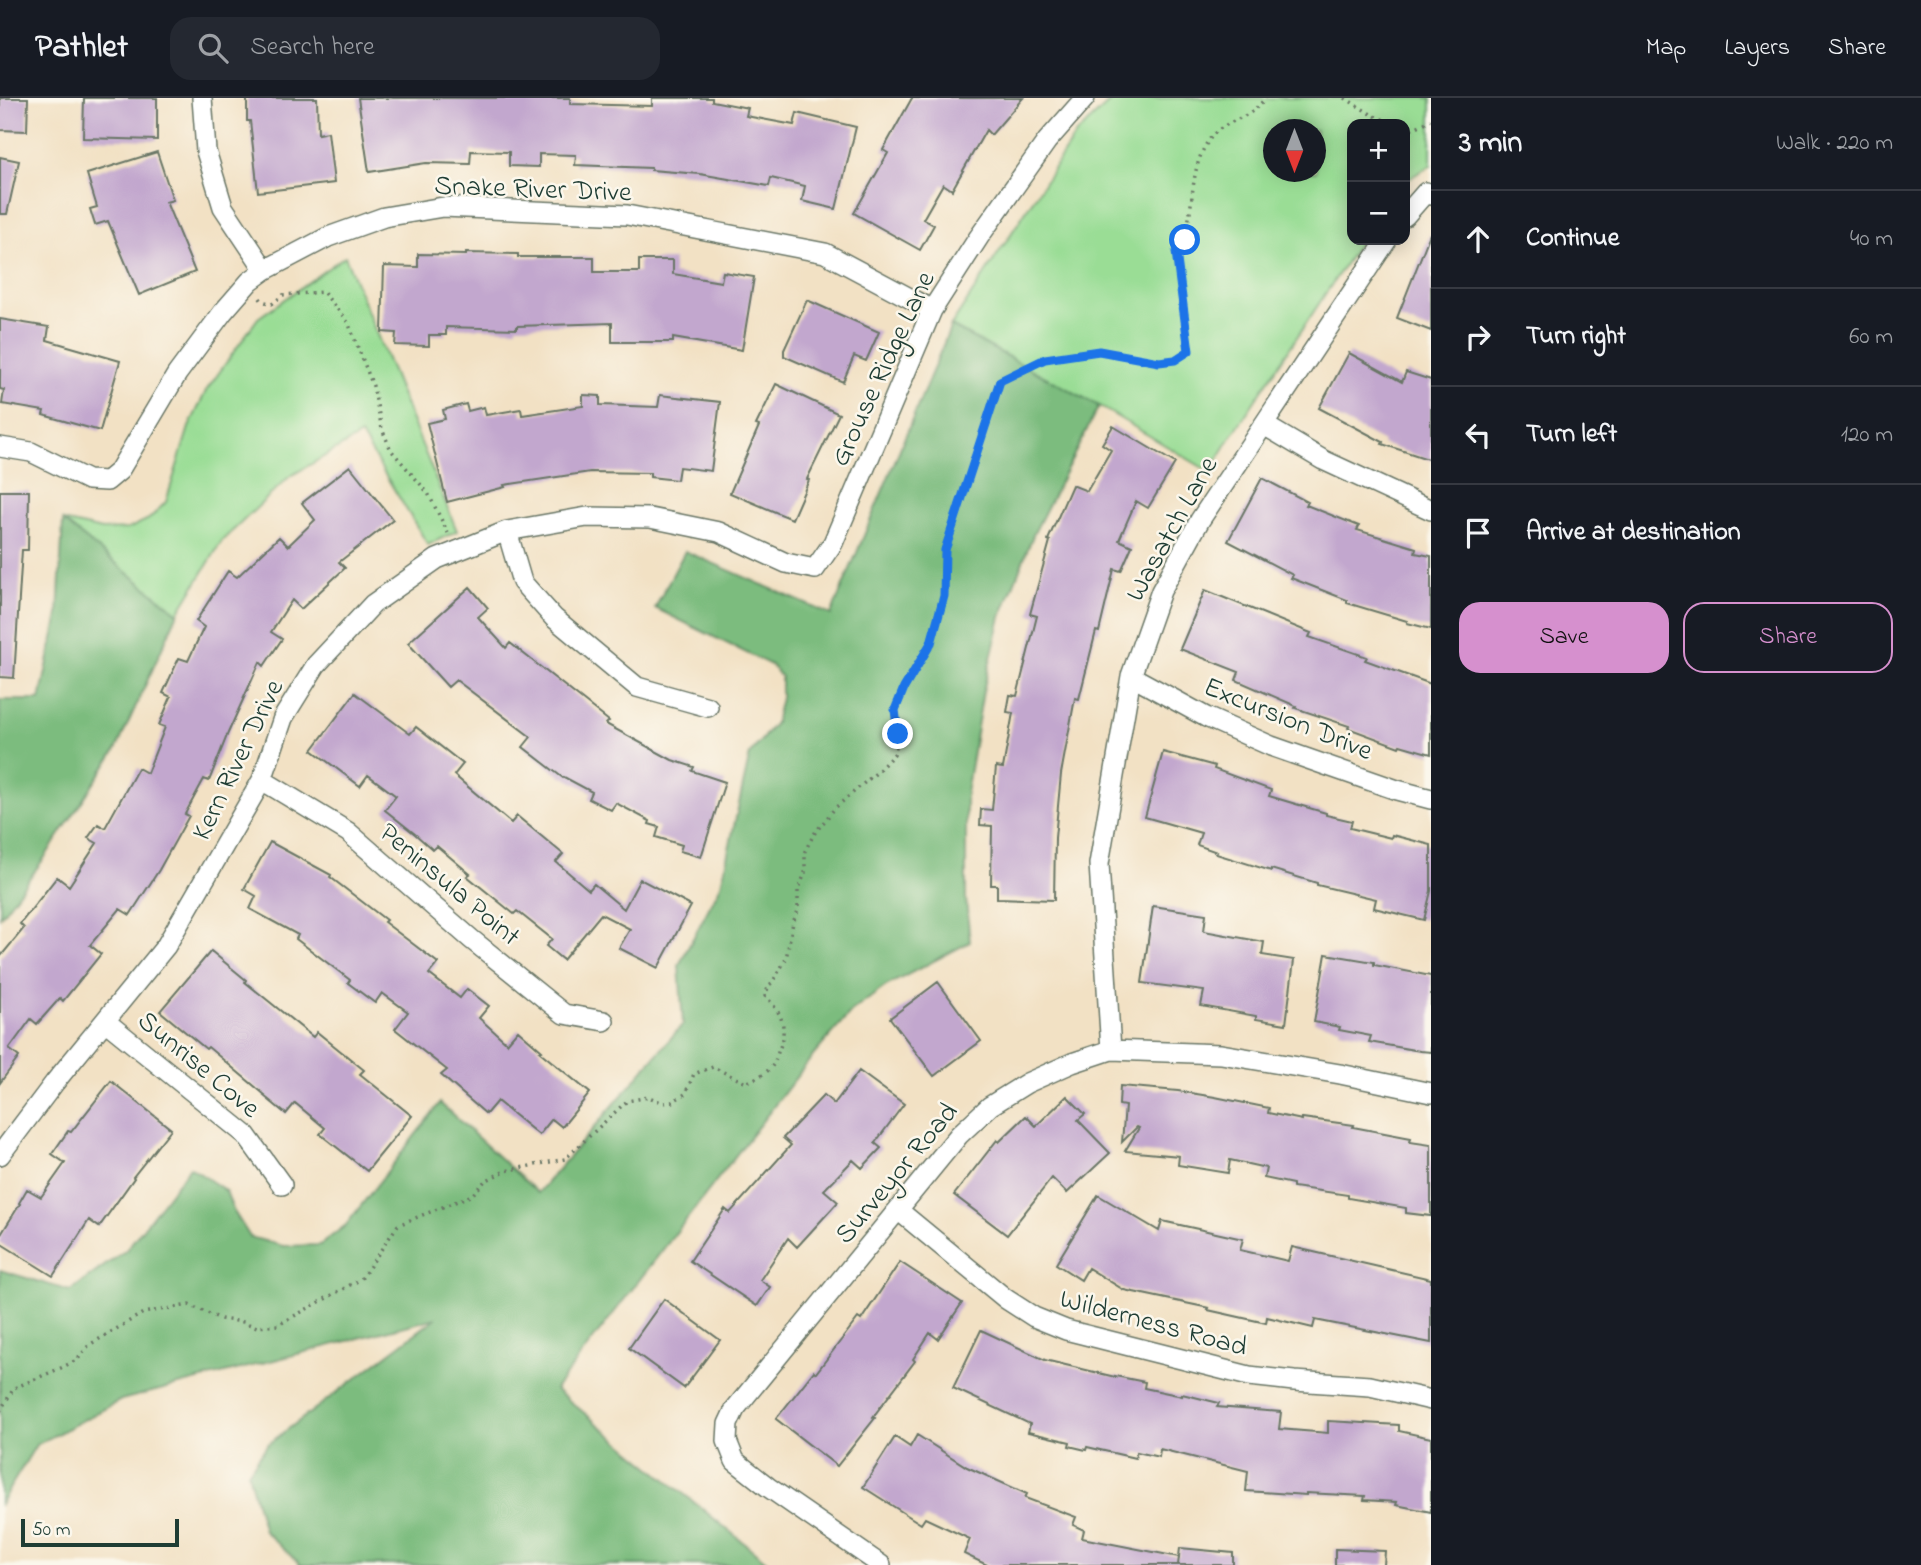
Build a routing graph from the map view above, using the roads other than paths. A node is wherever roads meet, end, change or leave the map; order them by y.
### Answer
1 (202, 98) edge
2 (1085, 98) edge
3 (1429, 194) edge
4 (1410, 211) edge
5 (1384, 245) edge
6 (258, 276) junction
7 (932, 310) junction
8 (1264, 425) junction
9 (0, 447) edge
10 (1431, 510) edge
11 (507, 531) junction
12 (815, 569) joint
13 (1131, 676) junction
14 (708, 707) dead end
15 (262, 780) junction
16 (1431, 799) edge
17 (105, 1021) junction
18 (604, 1021) dead end
19 (1111, 1050) junction
20 (1431, 1093) edge
21 (0, 1155) edge
22 (282, 1185) dead end
23 (898, 1210) junction
24 (1431, 1400) edge
25 (881, 1565) edge

1 - 6 street
2 - 7 street, Grouse Ridge Lane
3 - 4 street
5 - 8 street, Wasatch Lane
6 - 7 street, Snake River Drive
6 - 9 street, Snake River Drive
7 - 12 street, Grouse Ridge Lane
8 - 10 street
8 - 13 street, Wasatch Lane
11 - 12 street, Kern River Drive
11 - 14 street
11 - 15 street, Kern River Drive
13 - 16 street, Excursion Drive
13 - 19 street, Wasatch Lane
15 - 17 street, Kern River Drive
15 - 18 street, Peninsula Point
17 - 21 street, Kern River Drive
17 - 22 street, Sunrise Cove
19 - 20 street, Surveyor Road
19 - 23 street, Surveyor Road
23 - 24 street, Wilderness Road
23 - 25 street, Surveyor Road

